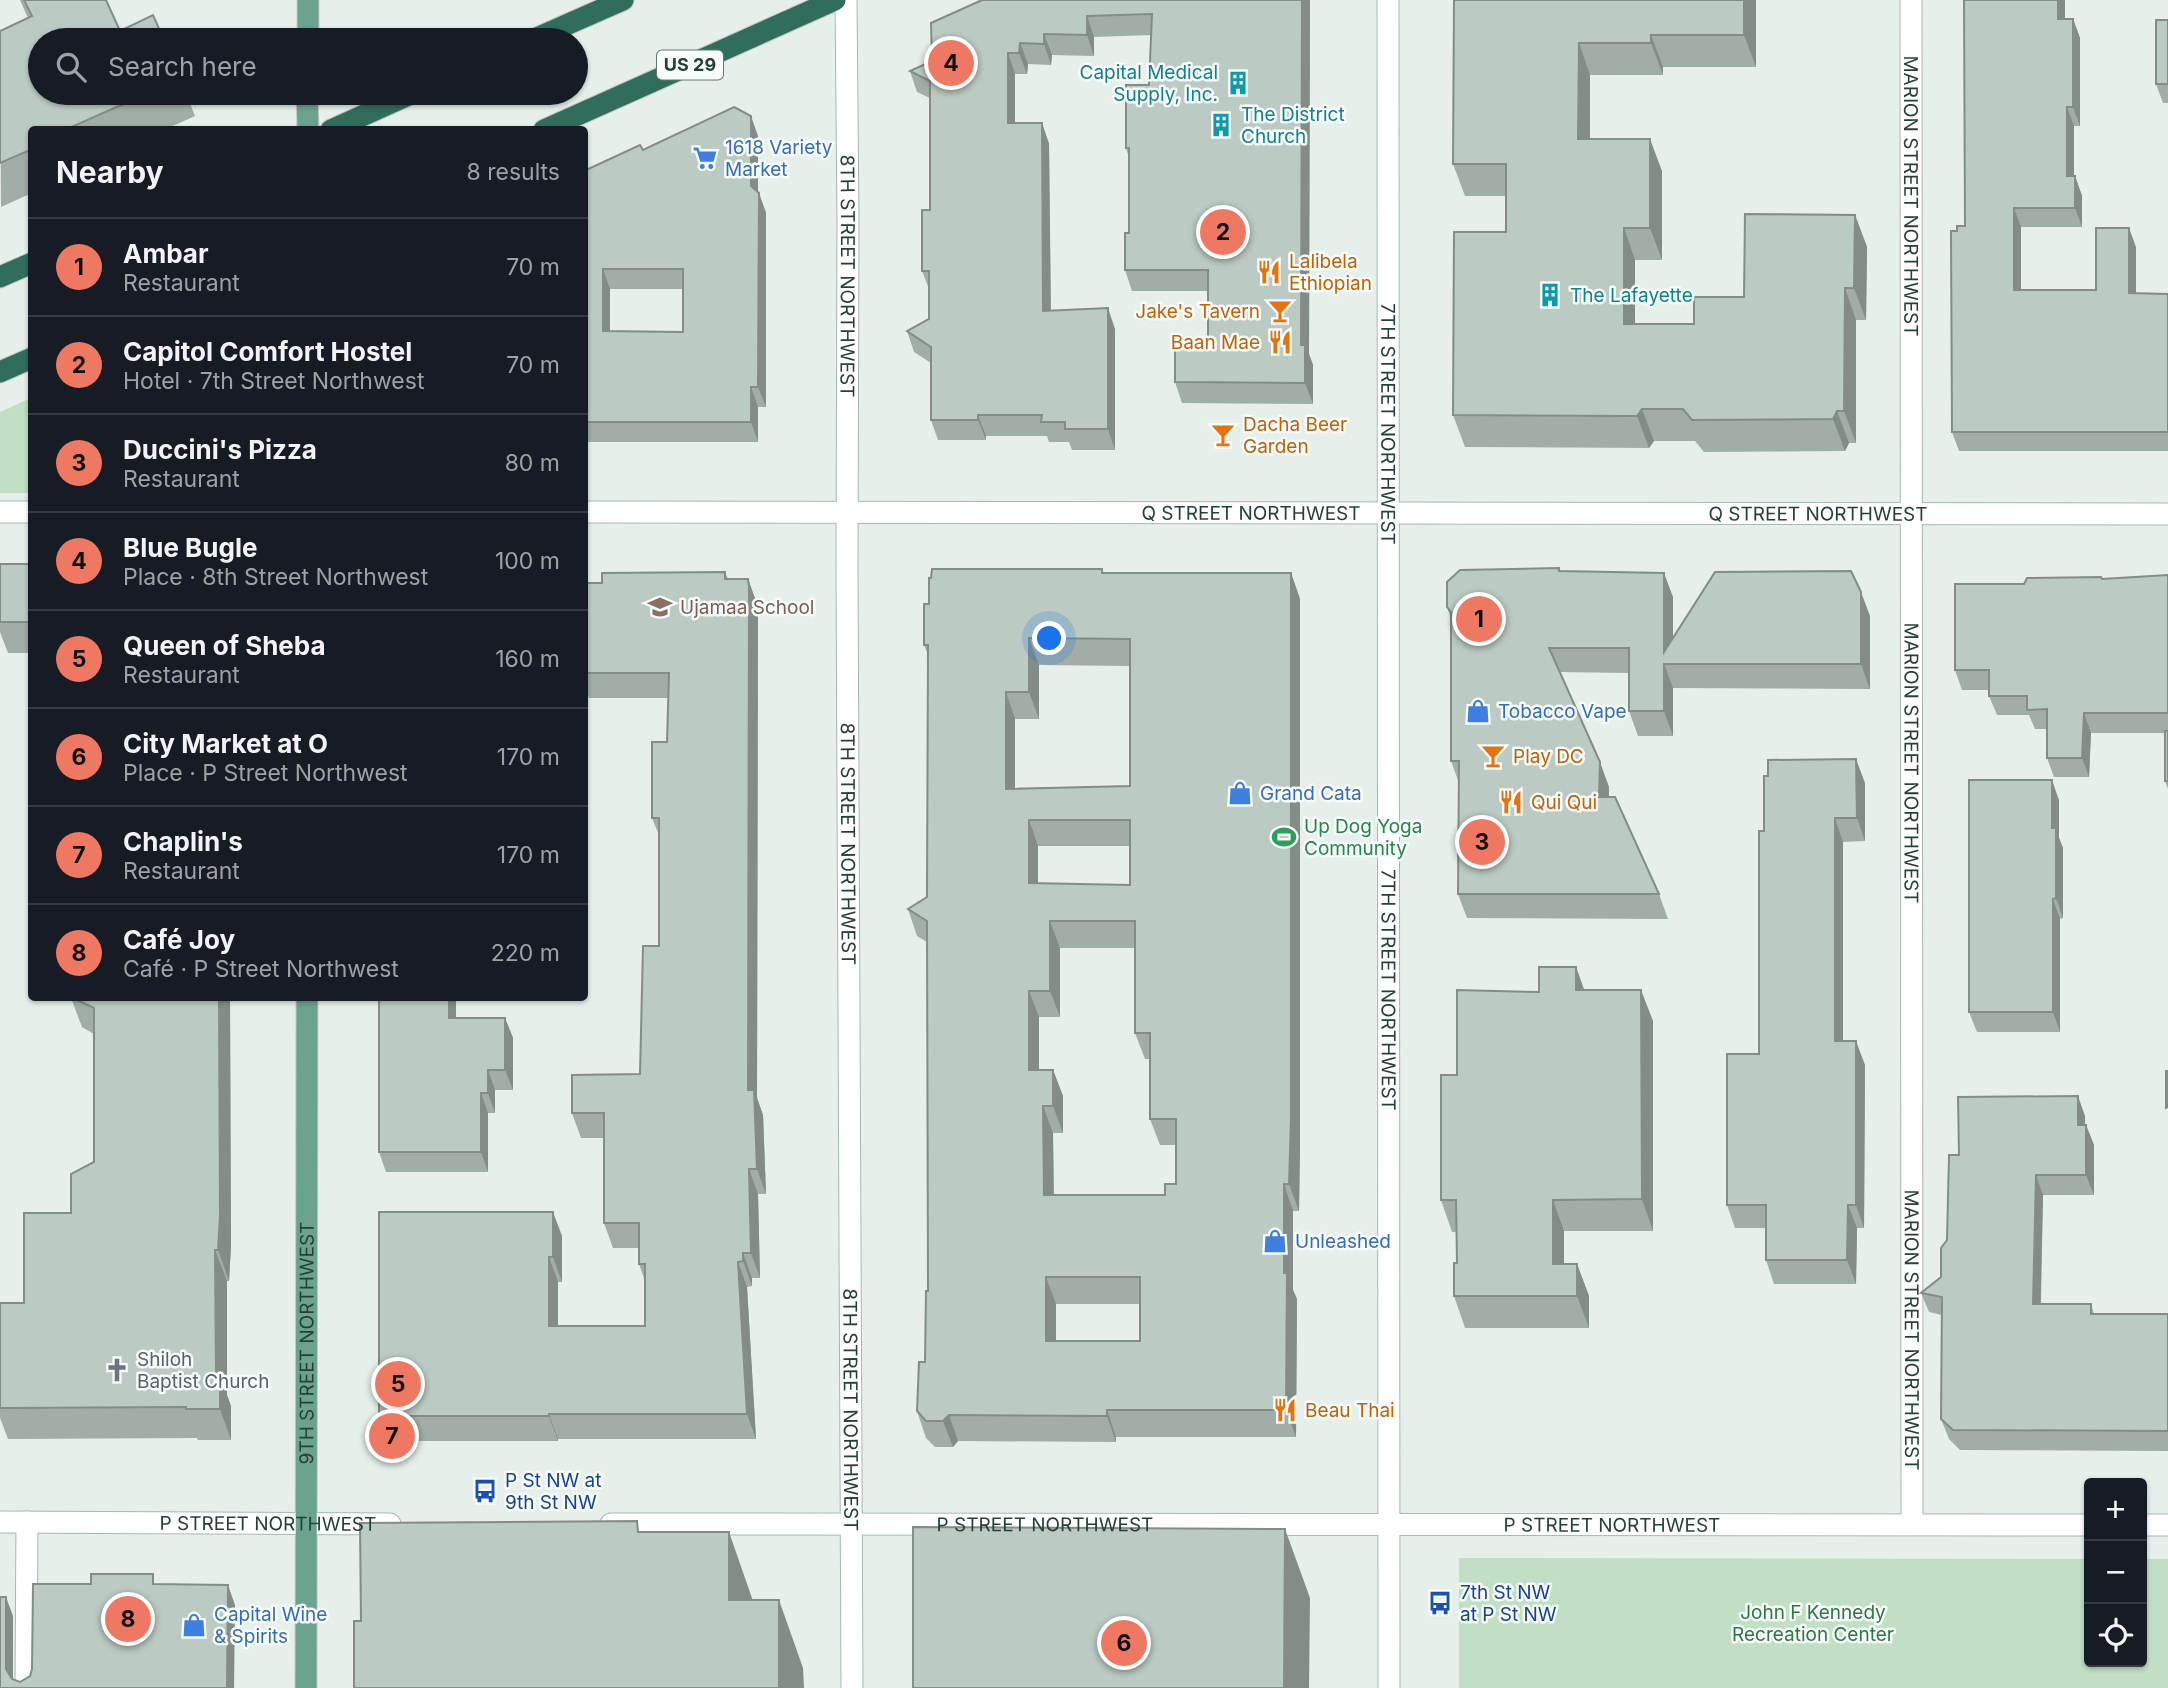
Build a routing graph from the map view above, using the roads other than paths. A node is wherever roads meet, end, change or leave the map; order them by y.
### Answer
1 (308, 0) edge
2 (623, 0) edge
3 (835, 0) edge
4 (846, 0) edge
5 (1388, 0) edge
6 (1911, 0) edge
7 (307, 28) edge
8 (559, 28) edge
9 (307, 105) edge
10 (386, 105) edge
11 (308, 126) edge
12 (340, 126) edge
13 (553, 126) edge
14 (28, 265) edge
15 (0, 277) edge
16 (28, 360) edge
17 (0, 372) edge
18 (0, 512) edge
19 (28, 512) edge
20 (588, 512) edge
21 (847, 512) junction
22 (1388, 513) junction
23 (1912, 514) junction
24 (2168, 514) edge
25 (307, 1001) edge
26 (0, 1522) edge
27 (27, 1522) junction
28 (305, 1524) junction
29 (404, 1524) edge
30 (596, 1524) edge
31 (852, 1524) junction
32 (1389, 1524) junction
33 (1912, 1524) junction
34 (2084, 1525) edge
35 (2147, 1525) edge
36 (2168, 1525) edge
37 (26, 1688) edge
38 (306, 1688) edge
39 (852, 1688) edge
40 (1389, 1688) edge

1 - 7 main road
2 - 8 highway
3 - 13 highway, US 29
4 - 21 street, 8TH STREET NORTHWEST
5 - 22 street, 7TH STREET NORTHWEST
6 - 23 street, MARION STREET NORTHWEST
9 - 11 main road
10 - 12 highway
14 - 15 highway
16 - 17 highway
18 - 19 street
20 - 21 street, Q STREET NORTHWEST
21 - 22 street, Q STREET NORTHWEST
21 - 31 street, 8TH STREET NORTHWEST
22 - 23 street, Q STREET NORTHWEST
22 - 32 street, 7TH STREET NORTHWEST
23 - 24 street, Q STREET NORTHWEST
23 - 33 street, MARION STREET NORTHWEST
25 - 28 main road, 9TH STREET NORTHWEST
26 - 27 street, P STREET NORTHWEST
27 - 28 street, P STREET NORTHWEST
27 - 37 street
28 - 29 street, P STREET NORTHWEST
28 - 38 main road, 9TH STREET NORTHWEST
30 - 31 street, P STREET NORTHWEST
31 - 32 street, P STREET NORTHWEST
31 - 39 street, 8TH STREET NORTHWEST
32 - 33 street, P STREET NORTHWEST
32 - 40 street, 7TH STREET NORTHWEST
33 - 34 street, P STREET NORTHWEST
35 - 36 street

